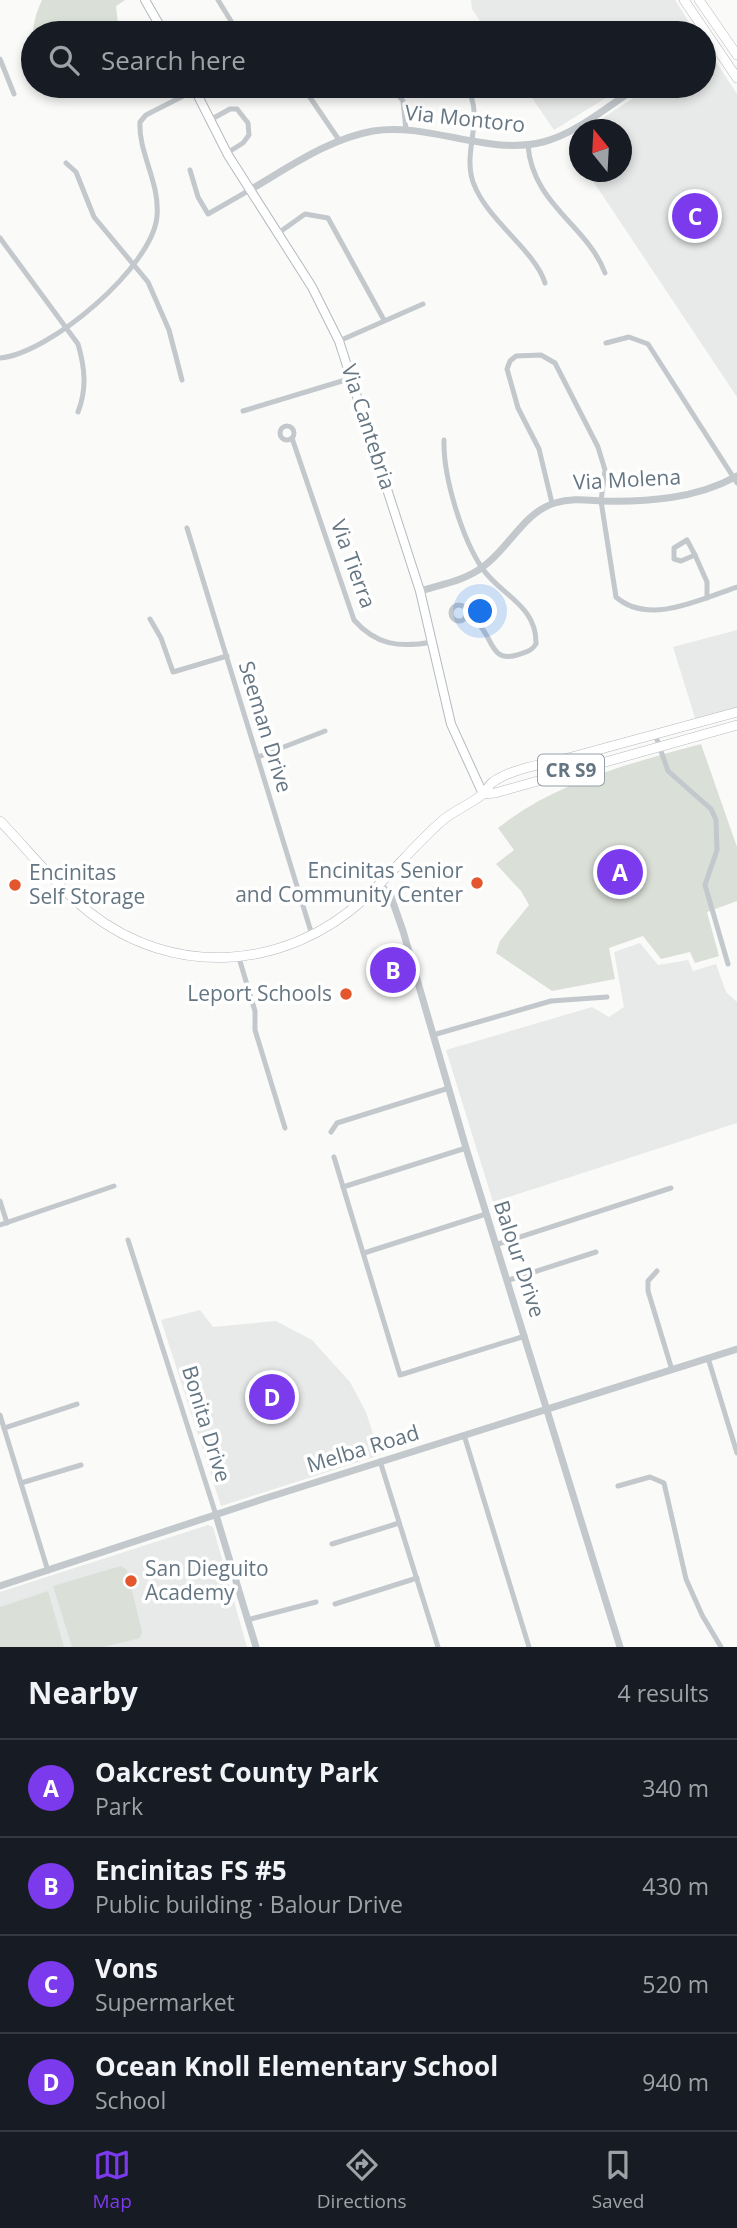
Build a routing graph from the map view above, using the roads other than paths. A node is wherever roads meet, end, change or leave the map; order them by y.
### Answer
1 (145, 0) edge
2 (218, 0) edge
3 (684, 0) edge
4 (699, 0) edge
5 (157, 21) edge
6 (231, 21) edge
7 (696, 21) edge
8 (714, 21) edge
9 (716, 24) edge
10 (721, 31) junction
11 (716, 34) edge
12 (716, 51) edge
13 (737, 55) edge
14 (0, 59) edge
15 (737, 78) edge
16 (14, 94) dead end
17 (176, 98) edge
18 (199, 98) edge
19 (310, 98) edge
20 (401, 98) edge
21 (471, 98) edge
22 (620, 98) edge
23 (210, 120) junction
24 (406, 130) junction
25 (339, 140) junction
26 (473, 140) junction
27 (528, 145) junction
28 (227, 153) junction
29 (66, 163) dead end
30 (190, 170) dead end
31 (248, 191) junction
32 (276, 234) junction
33 (0, 238) edge
34 (135, 265) junction
35 (605, 273) dead end
36 (545, 284) dead end
37 (423, 304) dead end
38 (384, 320) junction
39 (66, 326) junction
40 (339, 341) junction
41 (606, 343) dead end
42 (0, 358) edge
43 (352, 378) junction
44 (182, 380) dead end
45 (243, 411) dead end
46 (78, 412) dead end
47 (292, 438) dead end
48 (444, 440) dead end
49 (736, 479) edge
50 (601, 501) junction
51 (552, 503) junction
52 (187, 528) dead end
53 (695, 555) junction
54 (482, 568) junction
55 (737, 587) edge
56 (419, 590) junction
57 (707, 598) junction
58 (467, 614) dead end
59 (150, 619) dead end
60 (432, 642) junction
61 (227, 656) junction
62 (737, 712) edge
63 (737, 725) edge
64 (325, 731) dead end
65 (655, 734) junction
66 (659, 746) junction
67 (258, 757) junction
68 (483, 794) junction
69 (0, 821) edge
70 (379, 884) junction
71 (312, 935) junction
72 (239, 958) junction
73 (728, 964) dead end
74 (607, 997) dead end
75 (433, 1035) junction
76 (449, 1088) junction
77 (285, 1128) dead end
78 (331, 1132) dead end
79 (466, 1148) junction
80 (334, 1157) dead end
81 (114, 1186) dead end
82 (343, 1187) junction
83 (671, 1188) dead end
84 (0, 1201) edge
85 (486, 1214) junction
86 (3, 1224) edge
87 (128, 1240) dead end
88 (498, 1244) junction
89 (596, 1252) dead end
90 (364, 1253) junction
91 (657, 1271) dead end
92 (509, 1280) junction
93 (525, 1336) junction
94 (737, 1349) edge
95 (708, 1358) junction
96 (672, 1370) junction
97 (77, 1404) dead end
98 (545, 1409) junction
99 (0, 1415) edge
100 (4, 1428) junction
101 (464, 1435) junction
102 (737, 1453) edge
103 (380, 1461) junction
104 (81, 1465) dead end
105 (21, 1483) junction
106 (618, 1486) dead end
107 (216, 1515) junction
108 (400, 1523) junction
109 (332, 1544) dead end
110 (48, 1571) junction
111 (417, 1578) junction
112 (0, 1586) edge
113 (316, 1602) dead end
114 (335, 1604) dead end
115 (247, 1620) junction
116 (256, 1647) edge
117 (438, 1647) edge
118 (529, 1647) edge
119 (620, 1647) edge
120 (721, 1647) edge

1 - 5 main road
2 - 6 street
3 - 7 main road
4 - 8 main road
9 - 10 main road
10 - 11 street
10 - 13 main road
12 - 15 main road
14 - 16 street
17 - 34 street
18 - 23 main road, Via Cantebria
19 - 25 street
20 - 24 street
21 - 26 street
22 - 27 street, Via Montoro
23 - 28 main road, Via Cantebria
23 - 28 street
24 - 25 street, Via Montoro
24 - 26 street, Via Montoro
25 - 31 street, Via Montoro
26 - 27 street, Via Montoro
26 - 36 street
27 - 35 street
28 - 31 main road, Via Cantebria
29 - 34 street
30 - 31 street, Via Montoro
31 - 32 main road, Via Cantebria
32 - 38 street
32 - 40 main road, Via Cantebria
33 - 39 street
34 - 39 street
34 - 44 street
37 - 38 street
38 - 40 street
39 - 42 street
39 - 46 street
40 - 43 main road, Via Cantebria
41 - 49 street
43 - 45 street
43 - 56 main road, Via Cantebria
47 - 60 street, Via Tierra
48 - 54 street
49 - 50 street, Via Molena
50 - 51 street, Via Molena
50 - 51 street
50 - 57 street
51 - 54 street, Via Molena
52 - 61 street, Seeman Drive
53 - 53 street
53 - 57 street
54 - 56 street, Via Molena
54 - 58 street
55 - 57 street
56 - 60 main road, Via Cantebria
59 - 61 street
60 - 68 main road, Via Cantebria
61 - 67 street, Seeman Drive
62 - 65 main road, CR S9
63 - 66 main road, CR S9
64 - 67 street
65 - 66 street
65 - 68 main road, CR S9
66 - 68 main road, CR S9
66 - 73 street
67 - 71 street, Seeman Drive
68 - 70 main road, CR S9
69 - 72 main road, CR S9
70 - 71 main road, CR S9
70 - 75 street, Balour Drive
71 - 72 main road, CR S9
72 - 77 street
74 - 75 street
75 - 76 street, Balour Drive
76 - 78 street
76 - 79 street, Balour Drive
79 - 82 street
79 - 85 street, Balour Drive
80 - 82 street
81 - 86 street
82 - 90 street
83 - 88 street
84 - 86 street
85 - 88 street, Balour Drive
85 - 90 street
87 - 107 street, Bonita Drive
88 - 92 street, Balour Drive
89 - 92 street
90 - 93 street
91 - 96 street
92 - 93 street, Balour Drive
93 - 98 street, Balour Drive
94 - 95 street, Melba Road
95 - 96 street, Melba Road
95 - 102 street
96 - 98 street, Melba Road
97 - 100 street
98 - 101 street, Melba Road
98 - 119 street, Balour Drive
99 - 100 street
100 - 105 street
101 - 103 street, Melba Road
101 - 118 street
103 - 107 street, Melba Road
103 - 108 street
104 - 105 street
105 - 110 street
106 - 120 street
107 - 110 street, Melba Road
107 - 115 street, Bonita Drive
108 - 109 street
108 - 111 street
110 - 112 street, Melba Road
111 - 114 street
111 - 117 street
113 - 115 street
115 - 116 street, Bonita Drive

